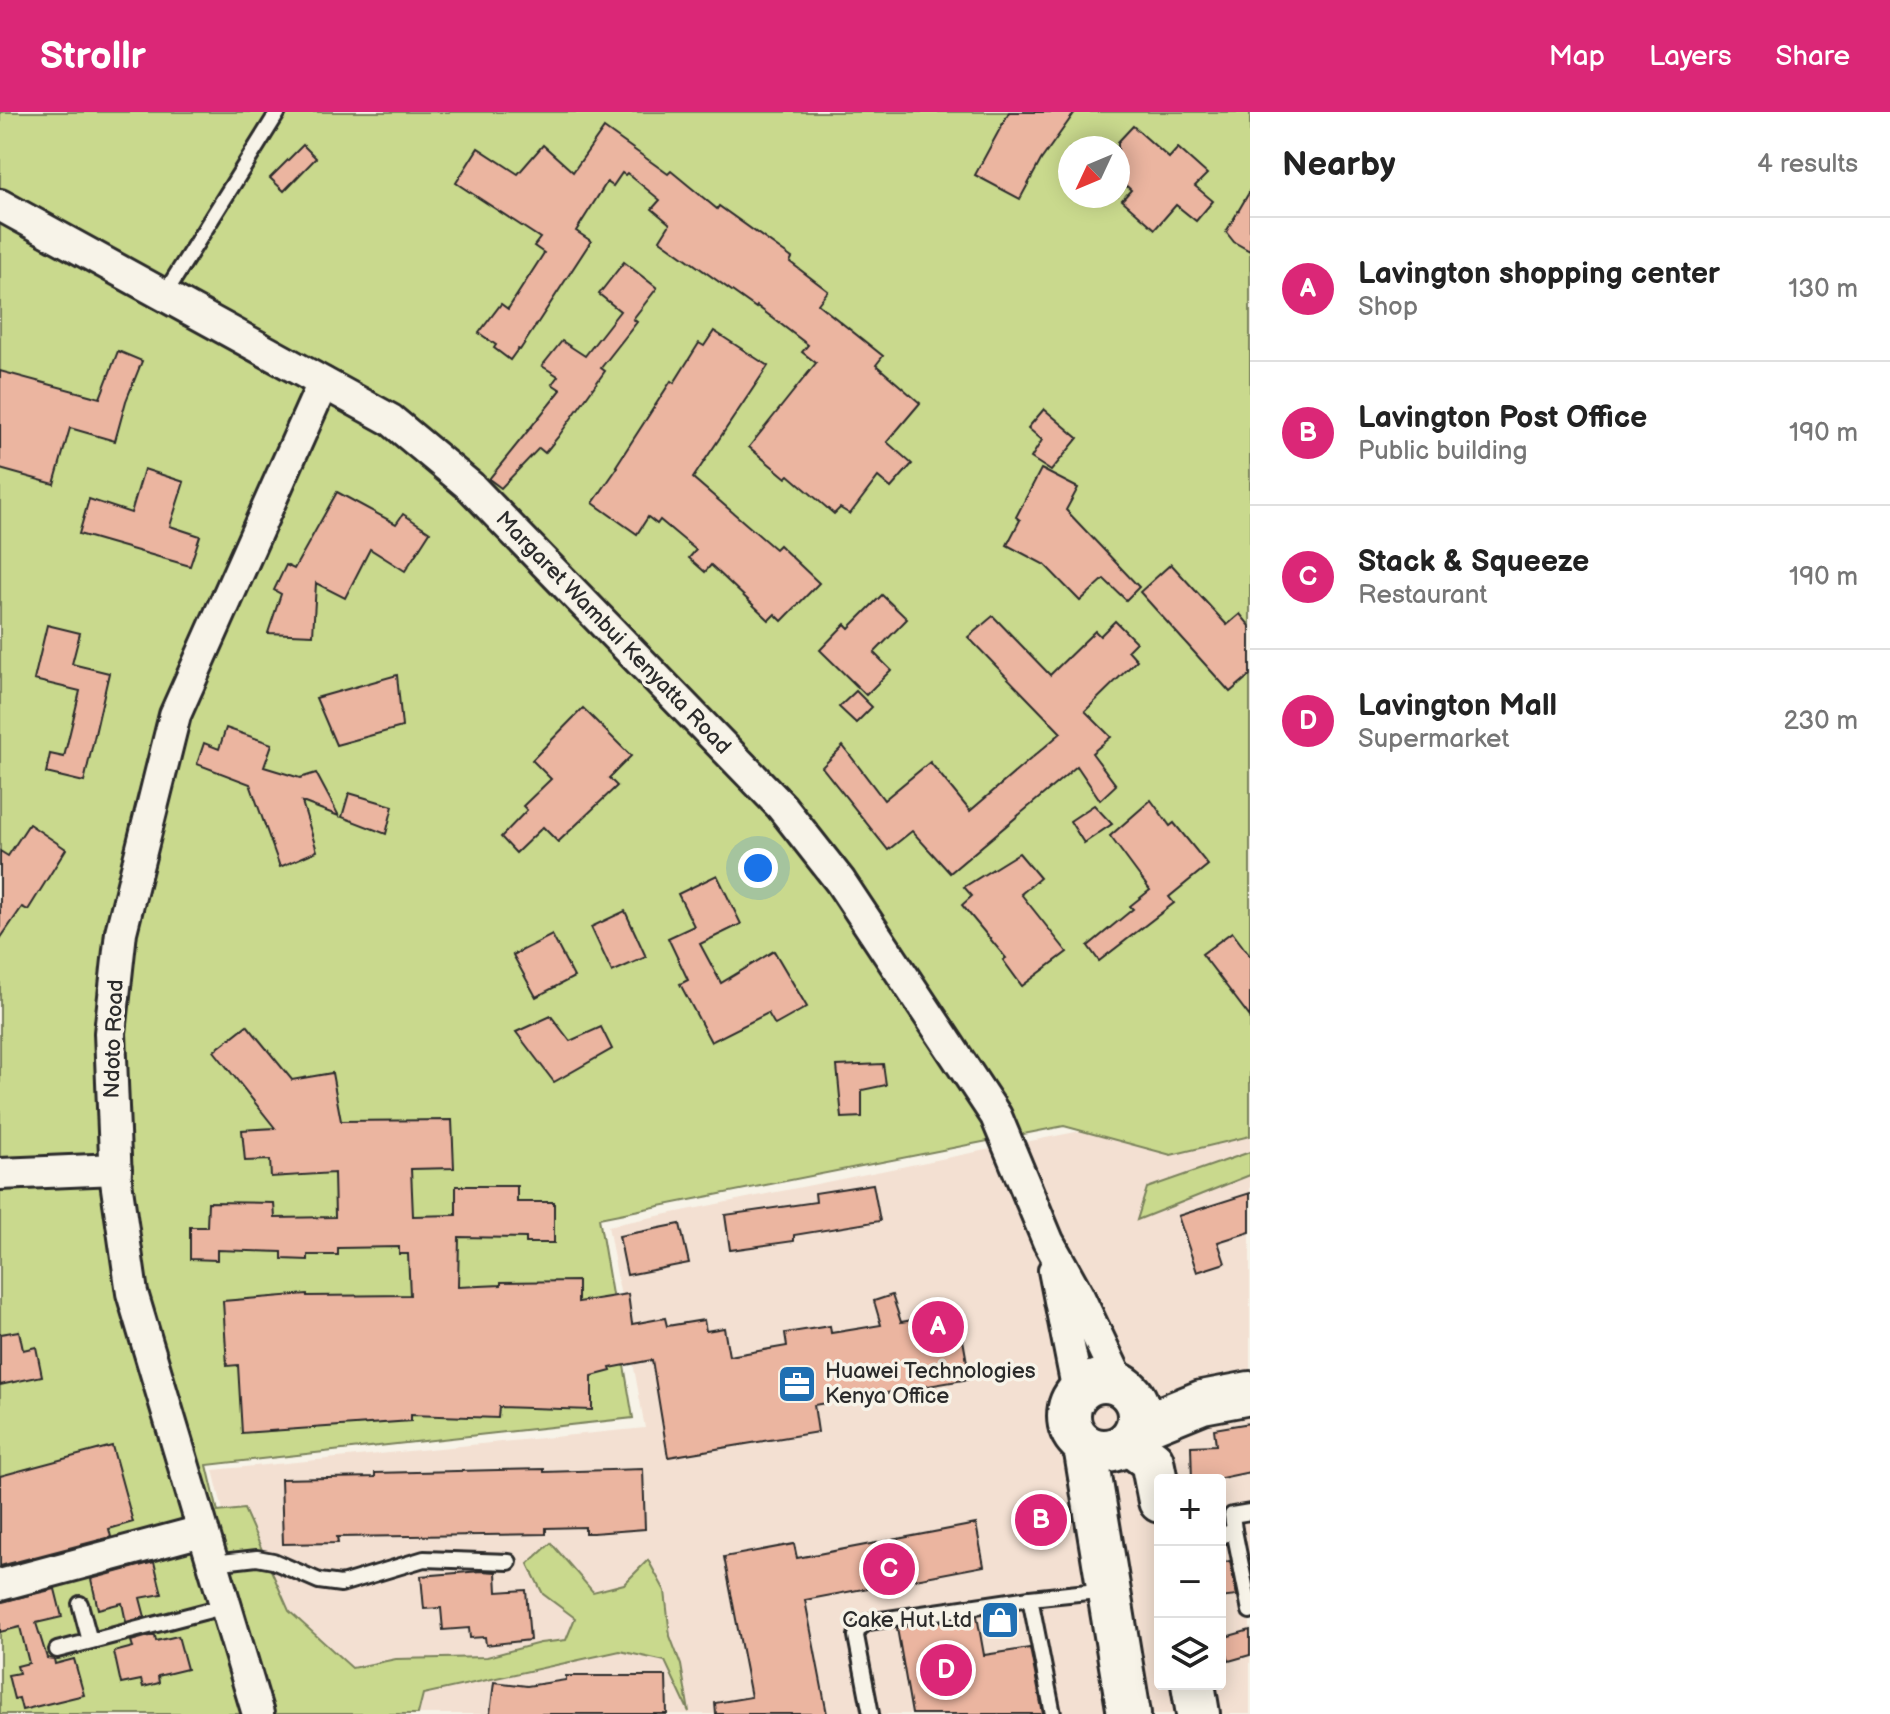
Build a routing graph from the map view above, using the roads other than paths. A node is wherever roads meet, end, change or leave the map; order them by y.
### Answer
1 (278, 112) edge
2 (0, 205) edge
3 (164, 295) junction
4 (323, 383) junction
5 (116, 1169) junction
6 (0, 1174) edge
7 (1048, 1241) junction
8 (1078, 1392) junction
9 (1250, 1393) edge
10 (1130, 1414) junction
11 (1085, 1446) junction
12 (1155, 1474) edge
13 (1250, 1512) edge
14 (202, 1531) junction
15 (1227, 1534) edge
16 (509, 1562) dead end
17 (213, 1563) junction
18 (0, 1585) edge
19 (1108, 1590) junction
20 (1030, 1598) junction
21 (80, 1604) dead end
22 (226, 1606) junction
23 (1250, 1611) edge
24 (90, 1641) junction
25 (57, 1650) dead end
26 (1194, 1690) edge
27 (258, 1714) edge
28 (871, 1714) edge
29 (1053, 1714) edge
30 (1129, 1714) edge
31 (1198, 1714) edge

1 - 3 lane
2 - 3 street, Margaret Wambui Kenyatta Road
3 - 4 street, Margaret Wambui Kenyatta Road
4 - 5 street, Ndoto Road
4 - 7 street, Margaret Wambui Kenyatta Road
5 - 6 street
5 - 14 street, Ndoto Road
7 - 8 street, Margaret Wambui Kenyatta Road
7 - 10 street, Margaret Wambui Kenyatta Road
8 - 10 street
8 - 11 street
9 - 10 street
10 - 11 street
10 - 12 street, Margaret Wambui Kenyatta Road
11 - 19 street
13 - 15 lane
14 - 17 street, Ndoto Road
14 - 18 street
15 - 23 lane
16 - 17 lane
17 - 22 street, Ndoto Road
19 - 20 lane
19 - 30 street
20 - 28 lane
20 - 29 lane
21 - 24 lane
22 - 24 lane
22 - 27 street, Ndoto Road
24 - 25 lane
26 - 31 street

